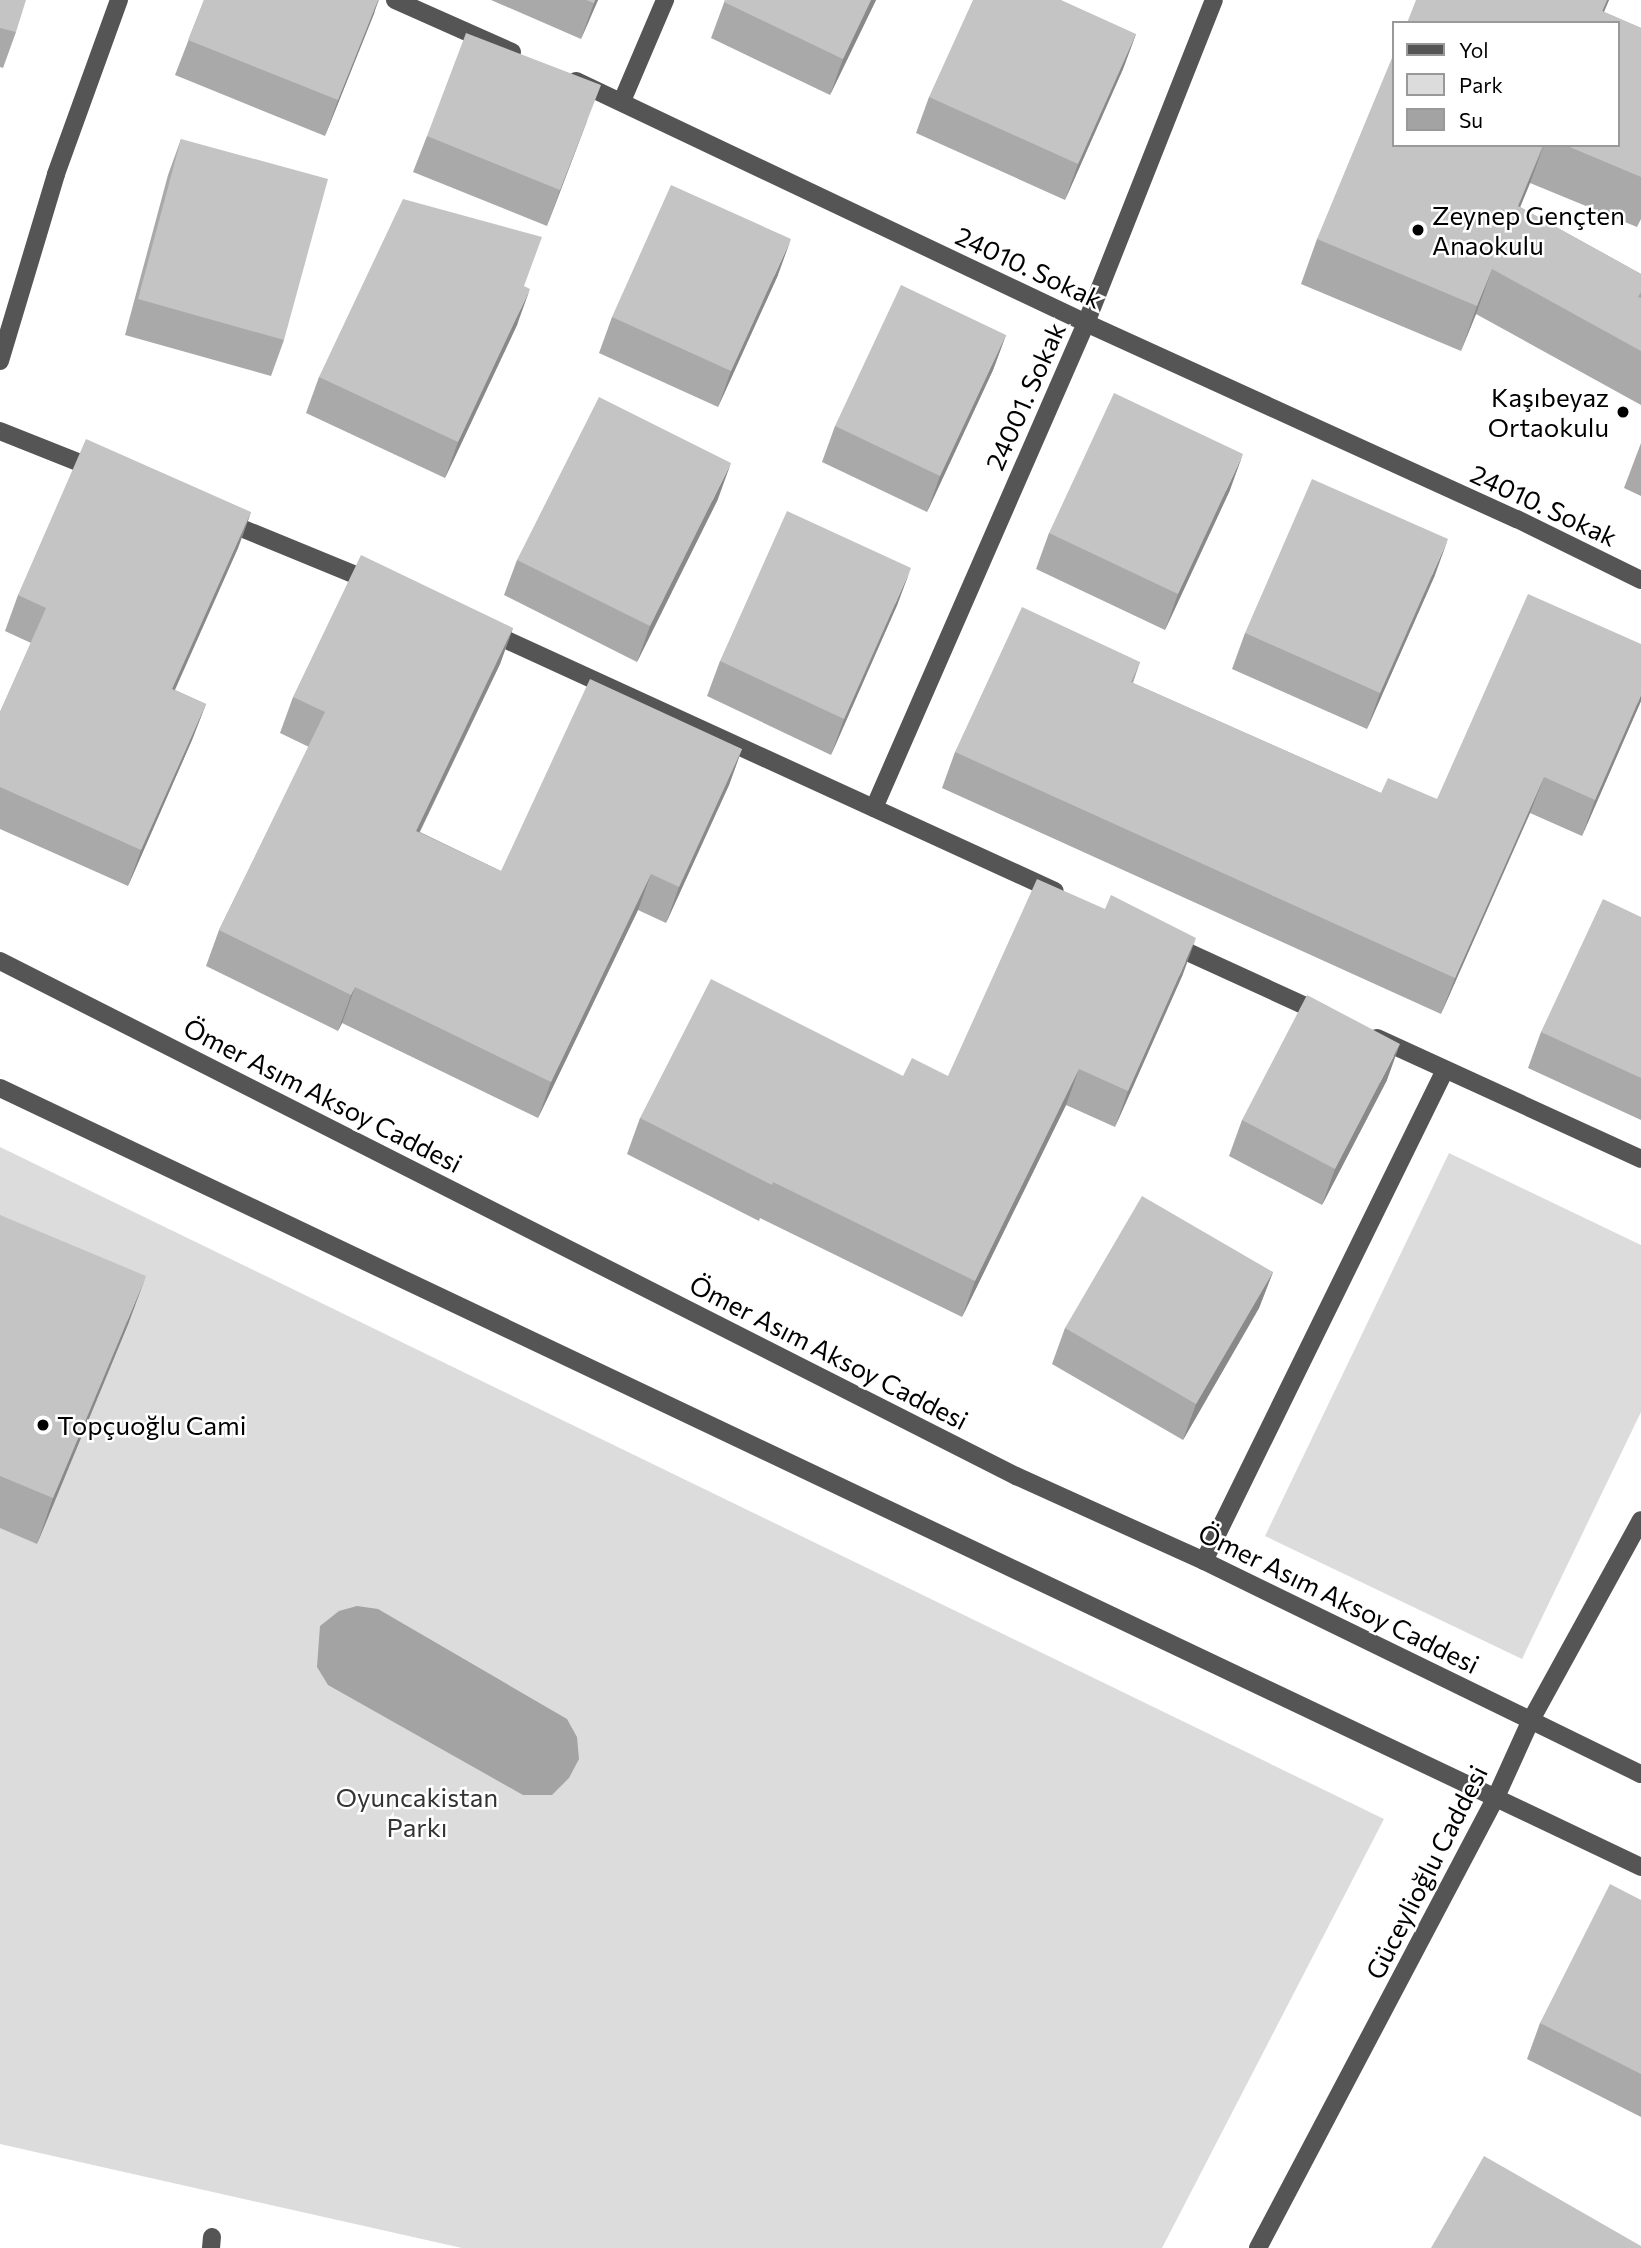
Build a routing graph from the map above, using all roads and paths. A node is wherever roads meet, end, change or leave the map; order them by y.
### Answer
1 (119, 0) edge
2 (395, 0) edge
3 (665, 0) edge
4 (1214, 0) edge
5 (534, 62) edge
6 (559, 73) edge
7 (622, 101) junction
8 (1086, 323) junction
9 (0, 360) edge
10 (0, 431) edge
11 (114, 477) edge
12 (202, 512) edge
13 (1641, 580) edge
14 (392, 589) edge
15 (468, 622) edge
16 (874, 808) junction
17 (1077, 901) edge
18 (1153, 936) edge
19 (0, 961) edge
20 (1445, 1070) junction
21 (0, 1088) edge
22 (1641, 1159) edge
23 (1641, 1520) edge
24 (1204, 1561) junction
25 (1531, 1720) junction
26 (1641, 1774) edge
27 (1496, 1797) junction
28 (1641, 1867) edge
29 (1258, 2248) edge

1 - 9 street
2 - 5 street
3 - 7 street
4 - 8 street, 24001. Sokak
6 - 7 street, 24010. Sokak
7 - 8 street, 24010. Sokak
8 - 13 street, 24010. Sokak
8 - 16 street, 24001. Sokak
10 - 11 street
12 - 14 street
15 - 16 street
16 - 17 street
18 - 20 street
19 - 24 street, Ömer Asım Aksoy Caddesi
20 - 22 street
20 - 24 street
21 - 27 street
23 - 25 street, Güceylioğlu Caddesi
24 - 25 street, Ömer Asım Aksoy Caddesi
25 - 26 street, Ömer Asım Aksoy Caddesi
25 - 27 street, Güceylioğlu Caddesi
27 - 28 street
27 - 29 street, Güceylioğlu Caddesi

